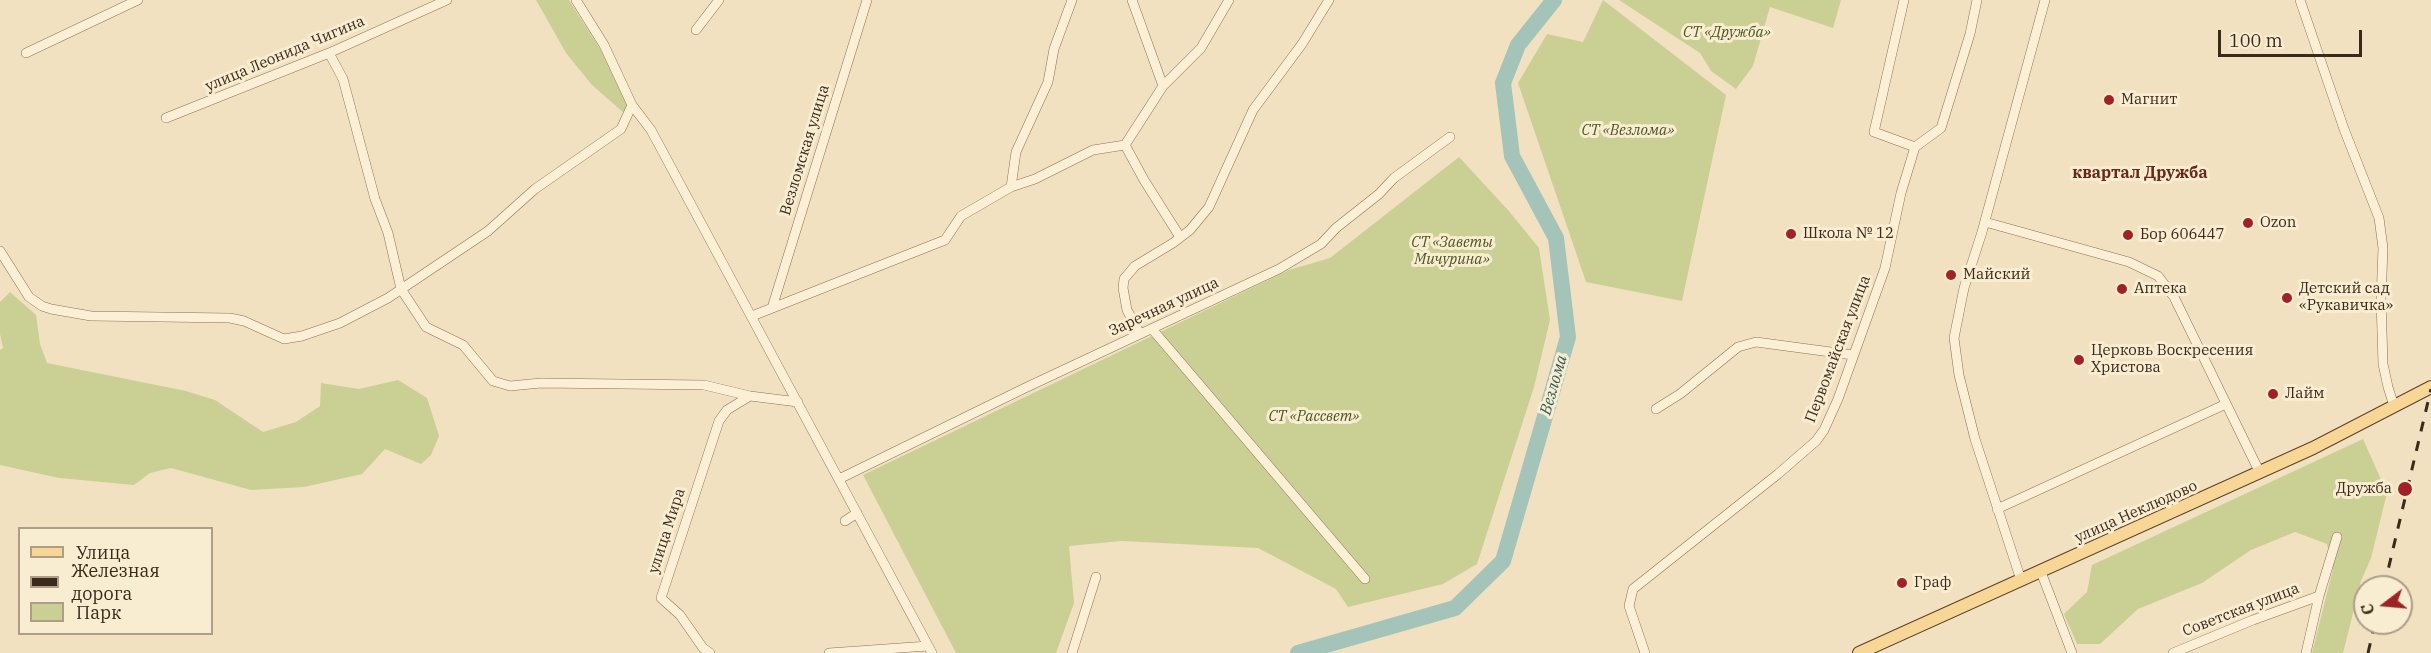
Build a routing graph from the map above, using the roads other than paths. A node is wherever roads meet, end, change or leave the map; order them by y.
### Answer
1 (138, 0) edge
2 (447, 0) edge
3 (576, 0) edge
4 (719, 0) edge
5 (867, 0) edge
6 (1072, 0) edge
7 (1132, 0) edge
8 (1229, 0) edge
9 (1329, 0) edge
10 (1904, 0) edge
11 (1977, 0) edge
12 (2045, 0) edge
13 (2300, 0) edge
14 (696, 30) dead end
15 (26, 53) dead end
16 (329, 53) junction
17 (1163, 86) junction
18 (632, 105) junction
19 (166, 118) dead end
20 (1450, 137) dead end
21 (1125, 145) junction
22 (1915, 147) junction
23 (1011, 187) junction
24 (1985, 222) junction
25 (1180, 237) junction
26 (0, 251) edge
27 (401, 289) junction
28 (772, 308) junction
29 (752, 316) junction
30 (1152, 329) junction
31 (1140, 334) junction
32 (1853, 355) junction
33 (2426, 389) edge
34 (750, 396) junction
35 (798, 402) junction
36 (2226, 404) junction
37 (2394, 406) junction
38 (1656, 409) dead end
39 (2260, 473) junction
40 (839, 479) junction
41 (1997, 509) junction
42 (857, 513) junction
43 (845, 521) dead end
44 (2337, 537) dead end
45 (2041, 572) junction
46 (1096, 577) dead end
47 (1365, 579) dead end
48 (2021, 580) junction
49 (2319, 596) junction
50 (930, 650) edge
51 (710, 653) edge
52 (829, 653) edge
53 (1072, 653) edge
54 (1645, 653) edge
55 (1859, 653) edge
56 (2072, 653) edge
57 (2173, 653) edge
58 (2306, 653) edge

1 - 15 street
2 - 16 street, улица Леонида Чигина
3 - 18 street
4 - 14 street
5 - 28 street, Везломская улица
6 - 23 street
7 - 17 street
8 - 17 street
9 - 25 street
10 - 22 street
11 - 22 street
12 - 24 street
13 - 37 street
16 - 19 street, улица Леонида Чигина
16 - 27 street
17 - 21 street
18 - 27 street
18 - 29 street
20 - 30 street, Заречная улица
21 - 23 street
21 - 25 street
22 - 32 street, Первомайская улица
23 - 28 street
24 - 36 street
24 - 41 street
25 - 31 street
26 - 27 street
27 - 34 street
28 - 29 street
29 - 35 street
30 - 31 street, Заречная улица
30 - 47 street
31 - 40 street, Заречная улица
32 - 38 street
32 - 54 street, Первомайская улица
33 - 37 main road, улица Неклюдово
34 - 35 street
34 - 51 street, улица Мира
35 - 40 street
36 - 39 street
36 - 41 street
37 - 39 main road, улица Неклюдово
39 - 45 main road, улица Неклюдово
40 - 42 street
41 - 48 street
42 - 43 street
42 - 50 street
44 - 49 street
45 - 48 main road, улица Неклюдово
45 - 56 street
46 - 53 street
48 - 55 main road, улица Неклюдово
49 - 57 street, Советская улица
49 - 58 street
50 - 52 street

